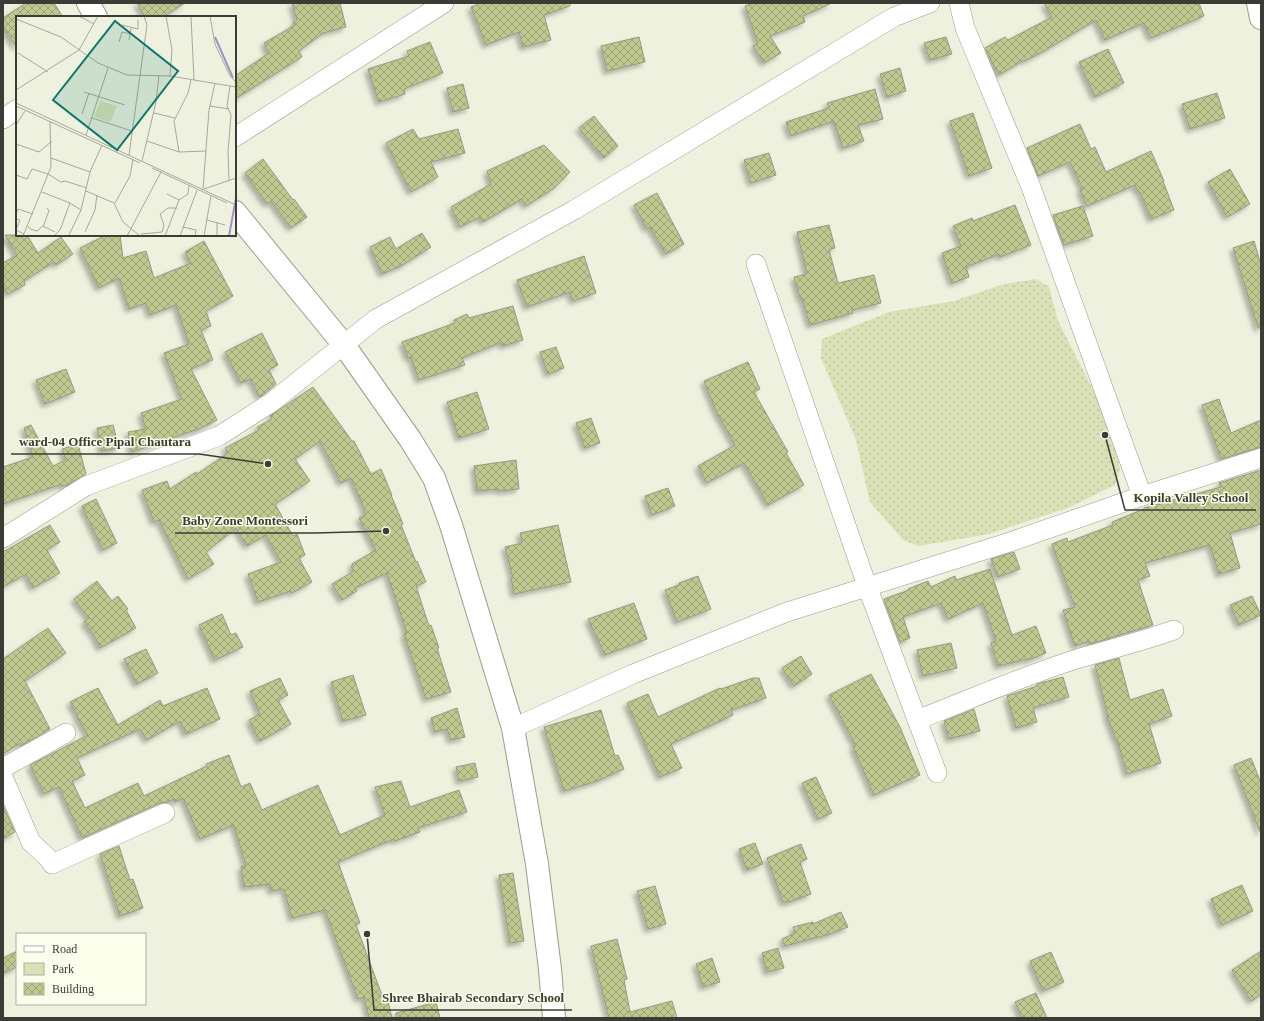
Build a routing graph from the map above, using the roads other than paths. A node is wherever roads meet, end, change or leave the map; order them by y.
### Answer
1 (88, 3) edge
2 (444, 3) edge
3 (930, 3) edge
4 (958, 3) edge
5 (1258, 3) edge
6 (95, 16) edge
7 (1261, 18) edge
8 (16, 110) edge
9 (3, 119) edge
10 (236, 136) edge
11 (236, 213) edge
12 (756, 264) dead end
13 (344, 345) junction
14 (1261, 458) edge
15 (1142, 496) junction
16 (3, 538) edge
17 (867, 586) junction
18 (1174, 630) dead end
19 (917, 720) junction
20 (513, 728) junction
21 (66, 733) dead end
22 (3, 768) edge
23 (937, 773) dead end
24 (3, 777) edge
25 (165, 813) dead end
26 (554, 1018) edge

1 - 6 main road
2 - 10 street
3 - 13 street
4 - 15 street
5 - 7 main road
8 - 9 street
11 - 13 main road
12 - 17 street
13 - 16 street
13 - 20 main road
14 - 15 street
15 - 17 street
17 - 19 street
17 - 20 street
18 - 19 street
19 - 23 street
20 - 26 main road
21 - 22 street
24 - 25 street

